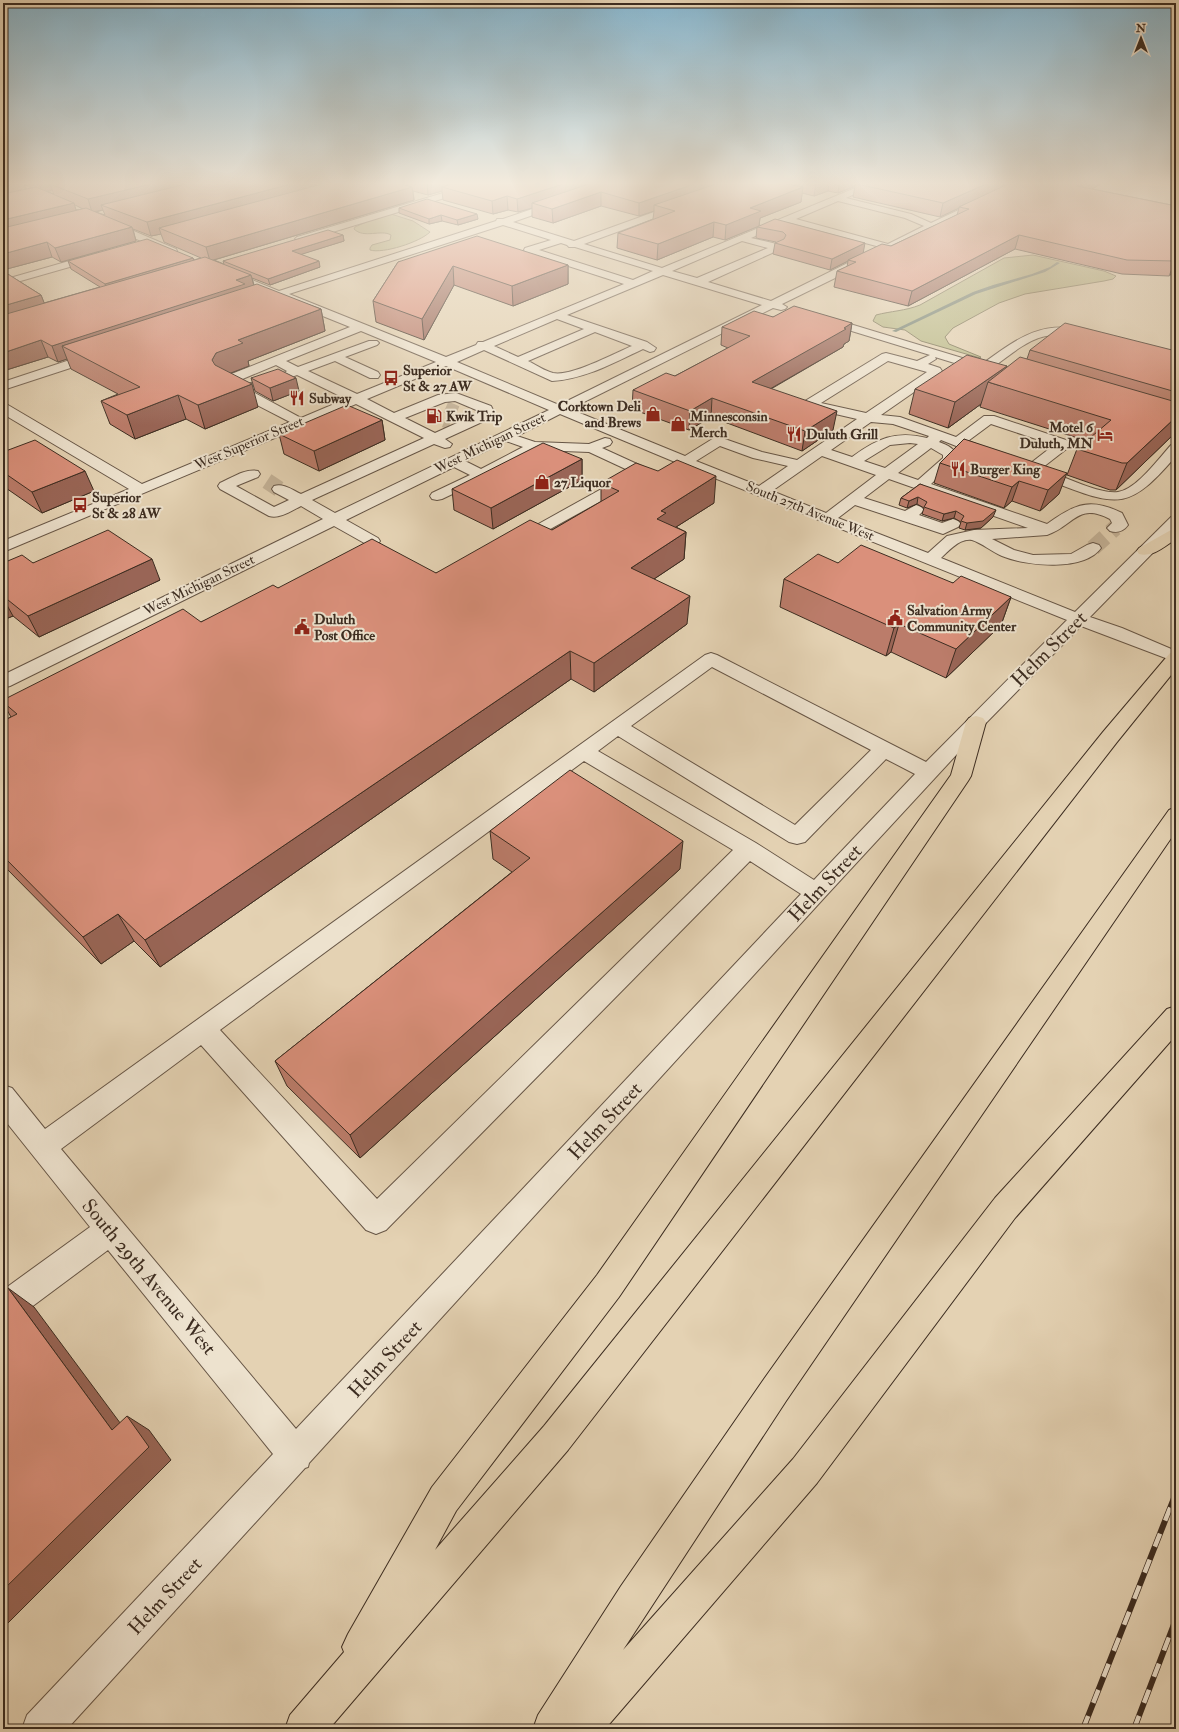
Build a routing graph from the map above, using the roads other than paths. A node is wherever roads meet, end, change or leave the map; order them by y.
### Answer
1 (67, 265) edge
2 (370, 265) edge
3 (576, 265) edge
4 (641, 265) edge
5 (677, 265) edge
6 (737, 265) edge
7 (854, 265) edge
8 (216, 269) edge
9 (661, 271) junction
10 (698, 282) junction
11 (3, 283) edge
12 (633, 283) junction
13 (279, 294) junction
14 (263, 299) edge
15 (774, 305) junction
16 (794, 311) edge
17 (556, 314) junction
18 (809, 315) edge
19 (361, 328) junction
20 (595, 328) junction
21 (1092, 335) edge
22 (373, 343) dead end
23 (482, 345) junction
24 (643, 345) junction
25 (107, 351) edge
26 (938, 354) junction
27 (671, 355) junction
28 (335, 357) junction
29 (276, 361) junction
30 (518, 361) junction
31 (445, 362) junction
32 (918, 365) junction
33 (984, 368) junction
34 (297, 371) junction
35 (936, 371) junction
36 (950, 373) edge
37 (999, 373) edge
38 (374, 375) dead end
39 (275, 378) edge
40 (261, 384) edge
41 (3, 386) edge
42 (240, 391) junction
43 (355, 399) junction
44 (3, 408) edge
45 (560, 410) junction
46 (394, 418) junction
47 (868, 418) junction
48 (299, 422) junction
49 (619, 435) junction
50 (505, 436) junction
51 (57, 439) junction
52 (435, 439) junction
53 (934, 439) junction
54 (958, 442) junction
55 (1173, 444) edge
56 (37, 446) edge
57 (534, 446) junction
58 (591, 448) junction
59 (821, 451) junction
60 (220, 456) junction
61 (460, 458) junction
62 (1002, 458) edge
63 (686, 461) junction
64 (854, 462) junction
65 (1017, 464) edge
66 (800, 465) junction
67 (1032, 469) junction
68 (654, 473) junction
69 (252, 474) junction
70 (888, 474) junction
71 (481, 475) junction
72 (921, 485) junction
73 (140, 489) junction
74 (1091, 491) junction
75 (762, 492) junction
76 (436, 496) dead end
77 (853, 499) junction
78 (301, 500) junction
79 (1086, 507) junction
80 (828, 518) junction
81 (332, 520) junction
82 (1176, 520) edge
83 (1115, 528) dead end
84 (538, 530) edge
85 (1049, 530) junction
86 (949, 531) junction
87 (1176, 533) edge
88 (974, 535) junction
89 (372, 541) edge
90 (3, 547) edge
91 (1093, 548) tunnel mouth
92 (1145, 551) junction
93 (931, 560) junction
94 (1078, 619) junction
95 (1176, 657) edge
96 (3, 682) edge
97 (976, 722) junction
98 (618, 727) junction
99 (884, 749) junction
100 (584, 752) junction
101 (928, 772) junction
102 (1176, 815) edge
103 (748, 849) junction
104 (816, 892) junction
105 (1176, 1017) edge
106 (203, 1029) junction
107 (3, 1097) edge
108 (42, 1148) junction
109 (110, 1230) junction
110 (3, 1309) edge
111 (296, 1455) junction
112 (338, 1688) junction
113 (41, 1729) edge
114 (304, 1729) edge
115 (552, 1729) edge
116 (579, 1729) edge

1 - 11 street
2 - 13 street
3 - 12 street
4 - 9 street
5 - 9 street, West Superior Street
6 - 10 street
7 - 15 street, West Michigan Street
8 - 13 street, South 27th Avenue West
9 - 10 street
9 - 12 street, West Superior Street
10 - 15 street
12 - 17 street, West Superior Street
13 - 14 street
13 - 19 street, South 27th Avenue West
15 - 16 street
15 - 27 street, West Michigan Street
17 - 20 street
17 - 23 street, West Superior Street
18 - 26 street
19 - 29 street
19 - 31 street, South 27th Avenue West
20 - 24 street
20 - 30 street
21 - 33 street
22 - 28 street
23 - 30 street
23 - 31 street, West Superior Street
24 - 27 street
24 - 30 street
25 - 41 street
26 - 32 street
26 - 33 street
27 - 45 street, West Michigan Street
28 - 34 street
28 - 38 street
29 - 34 street
29 - 42 street
31 - 43 street, West Superior Street
31 - 45 street, South 27th Avenue West
32 - 35 street
32 - 47 street
33 - 37 street
34 - 39 street
34 - 43 street
35 - 36 street
35 - 47 street
40 - 42 street
42 - 48 street
43 - 46 street
43 - 48 street, West Superior Street
44 - 51 street
45 - 49 street, South 27th Avenue West
45 - 50 street, West Michigan Street
46 - 52 street
46 - 52 street
47 - 53 street
47 - 59 street
48 - 60 street, West Superior Street
49 - 58 street
49 - 63 street, South 27th Avenue West
50 - 57 street
50 - 61 street, West Michigan Street
51 - 56 street
51 - 73 street
52 - 61 street
52 - 78 street
53 - 54 street
53 - 64 street
53 - 70 street
53 - 72 street
54 - 62 street
54 - 67 street
55 - 74 street
57 - 58 street
57 - 71 street
58 - 68 street
59 - 64 street
59 - 66 street
60 - 69 street
60 - 73 street, West Superior Street
61 - 71 street
61 - 81 street, West Michigan Street
63 - 66 street
63 - 68 street
63 - 75 street, South 27th Avenue West
64 - 70 street
65 - 67 street
66 - 75 street
67 - 74 street
68 - 84 street
69 - 78 street
69 - 78 street
70 - 72 street
70 - 77 street
71 - 76 street
72 - 85 street
73 - 90 street, West Superior Street
74 - 79 street
75 - 80 street, South 27th Avenue West
77 - 80 street
77 - 86 street
78 - 81 street
79 - 83 street
79 - 85 street
80 - 93 street, South 27th Avenue West
81 - 89 street
81 - 96 street, West Michigan Street
82 - 92 street, Helm Street
85 - 88 street
86 - 88 street
86 - 93 street
87 - 92 main road
88 - 91 street
92 - 94 street, Helm Street
93 - 94 street, South 27th Avenue West
94 - 95 street, South 27th Avenue West
94 - 97 street, Helm Street
95 - 112 main road
97 - 101 street, Helm Street
97 - 112 main road
98 - 99 street
98 - 99 street
98 - 100 street
99 - 101 street
100 - 103 street
100 - 106 street
101 - 104 street, Helm Street
102 - 115 main road
103 - 104 street
103 - 106 street
104 - 111 street, Helm Street
105 - 116 main road
106 - 108 street
107 - 108 street, South 29th Avenue West
108 - 109 street, South 29th Avenue West
109 - 110 street
109 - 111 street, South 29th Avenue West
111 - 113 street, Helm Street
112 - 114 main road

